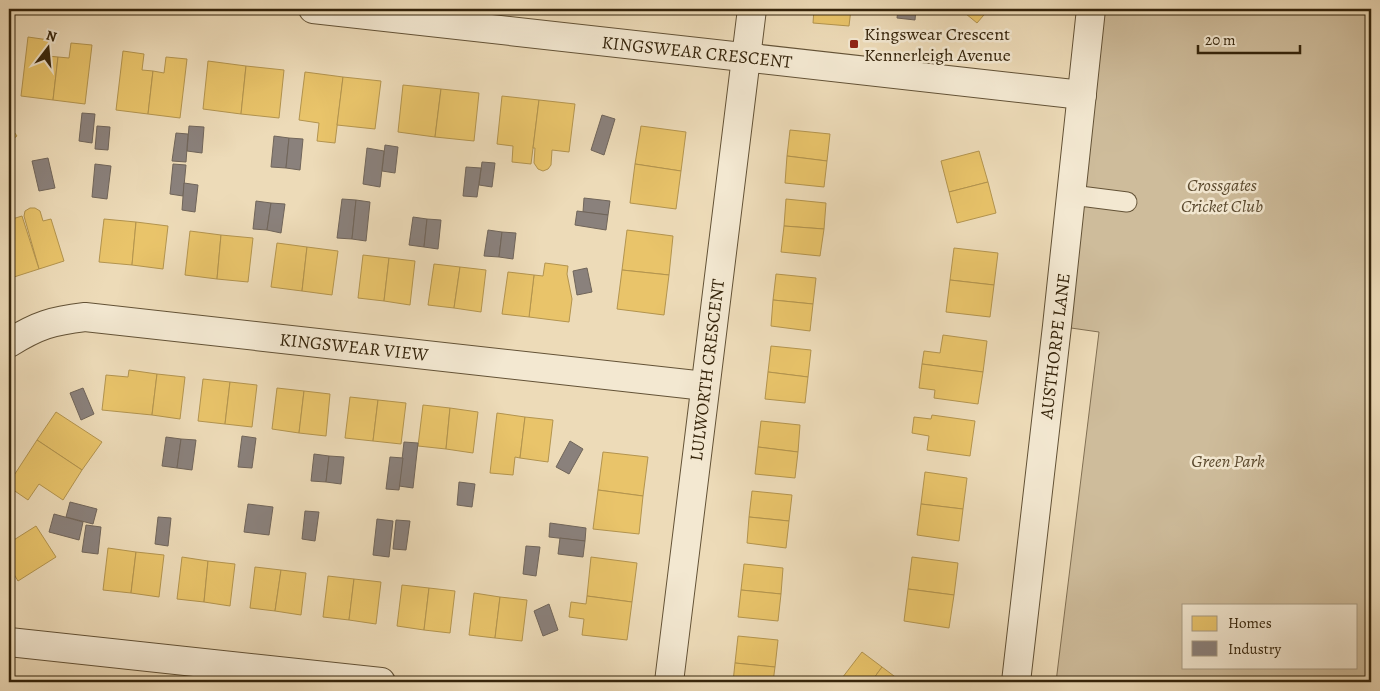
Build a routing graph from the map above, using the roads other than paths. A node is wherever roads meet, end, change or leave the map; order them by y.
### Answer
1 (313, 9) edge
2 (752, 9) edge
3 (1091, 9) edge
4 (747, 57) junction
5 (1082, 95) junction
6 (1072, 195) junction
7 (1126, 202) dead end
8 (9, 343) edge
9 (705, 386) junction
10 (9, 642) edge
11 (381, 682) edge
12 (669, 682) edge
13 (1016, 682) edge

1 - 4 street, KINGSWEAR CRESCENT
2 - 4 street, LULWORTH CRESCENT
3 - 5 street, AUSTHORPE LANE
4 - 5 street, KINGSWEAR CRESCENT
4 - 9 street, LULWORTH CRESCENT
5 - 6 street, AUSTHORPE LANE
6 - 7 lane
6 - 13 street, AUSTHORPE LANE
8 - 9 street, KINGSWEAR VIEW
9 - 12 street, LULWORTH CRESCENT
10 - 11 street

